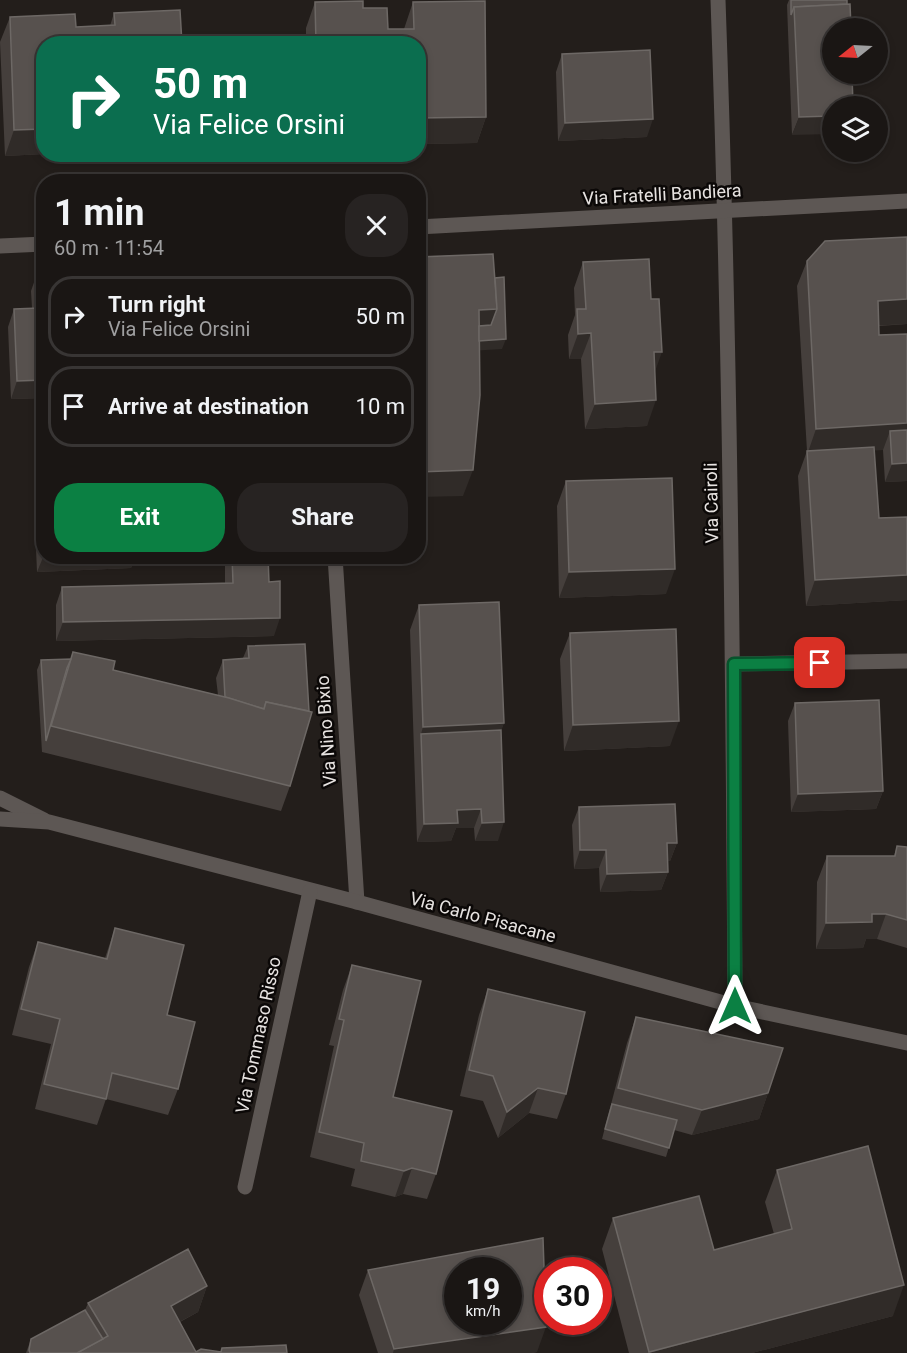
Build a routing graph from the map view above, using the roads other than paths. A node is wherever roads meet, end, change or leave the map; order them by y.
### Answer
1 (718, 0) edge
2 (907, 201) edge
3 (726, 209) junction
4 (426, 227) edge
5 (36, 244) edge
6 (0, 246) edge
7 (336, 564) edge
8 (907, 661) edge
9 (734, 664) junction
10 (0, 798) edge
11 (0, 819) edge
12 (49, 822) junction
13 (310, 891) junction
14 (357, 902) junction
15 (735, 1006) junction
16 (907, 1043) edge
17 (245, 1187) dead end

1 - 3 street, Via Cairoli
2 - 3 street, Via Fratelli Bandiera
3 - 4 street, Via Fratelli Bandiera
3 - 9 street, Via Cairoli
5 - 6 street
7 - 14 street, Via Nino Bixio
8 - 9 street
9 - 15 street, Via Cairoli
10 - 12 street, Via Carlo Pisacane
11 - 12 street, Via Carlo Pisacane
12 - 13 street, Via Carlo Pisacane
13 - 14 street, Via Carlo Pisacane
13 - 17 street, Via Tommaso Risso
14 - 15 street, Via Carlo Pisacane
15 - 16 street, Via Carlo Pisacane

